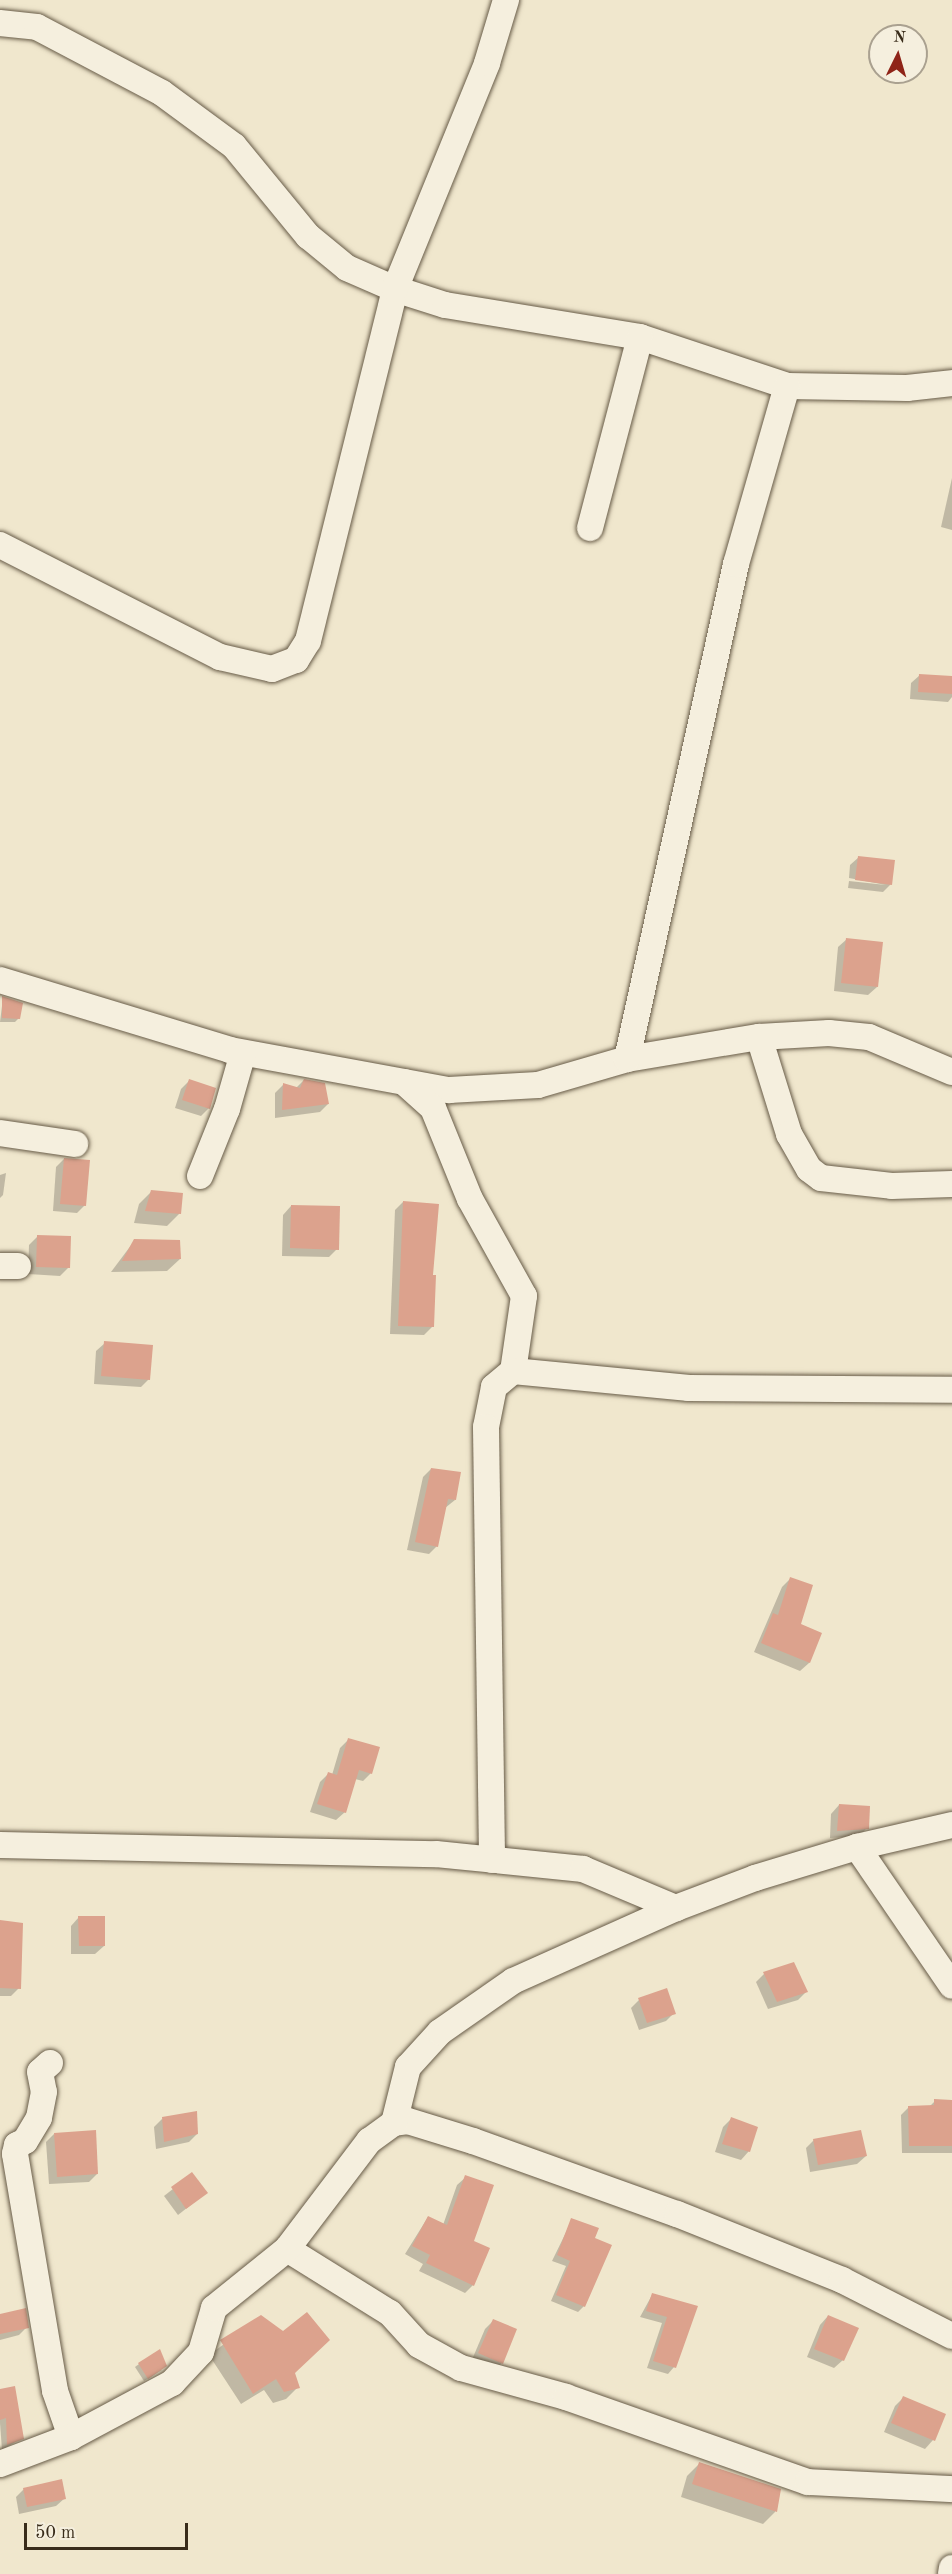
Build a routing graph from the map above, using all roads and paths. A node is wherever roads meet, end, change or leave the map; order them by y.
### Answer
1 (506, 0) edge
2 (0, 23) edge
3 (395, 289) junction
4 (640, 337) junction
5 (952, 383) edge
6 (787, 386) junction
7 (590, 528) dead end
8 (0, 545) edge
9 (0, 980) edge
10 (759, 1037) junction
11 (243, 1053) junction
12 (627, 1059) junction
13 (952, 1072) edge
14 (404, 1082) junction
15 (0, 1133) edge
16 (75, 1144) dead end
17 (200, 1176) dead end
18 (952, 1184) edge
19 (513, 1371) junction
20 (952, 1390) edge
21 (952, 1825) edge
22 (0, 1845) edge
23 (857, 1847) junction
24 (492, 1860) junction
25 (676, 1908) junction
26 (952, 1986) edge
27 (50, 2063) dead end
28 (394, 2122) junction
29 (287, 2249) junction
30 (952, 2336) edge
31 (71, 2437) junction
32 (0, 2464) edge
33 (952, 2489) edge
34 (952, 2568) edge
35 (951, 2574) edge

1 - 3 street
2 - 3 street
3 - 4 street
3 - 8 street
4 - 6 street
4 - 7 street
5 - 6 street
6 - 12 street
9 - 11 street
10 - 12 street
10 - 13 street
10 - 18 street
11 - 14 street
11 - 17 street
12 - 14 street
14 - 19 street
15 - 16 street
19 - 20 street
19 - 24 street
21 - 23 street
22 - 24 street
23 - 25 street
23 - 26 street
24 - 25 street
25 - 28 street
27 - 31 street
28 - 29 street
28 - 30 street
29 - 31 street
29 - 33 street
31 - 32 street
34 - 35 street

